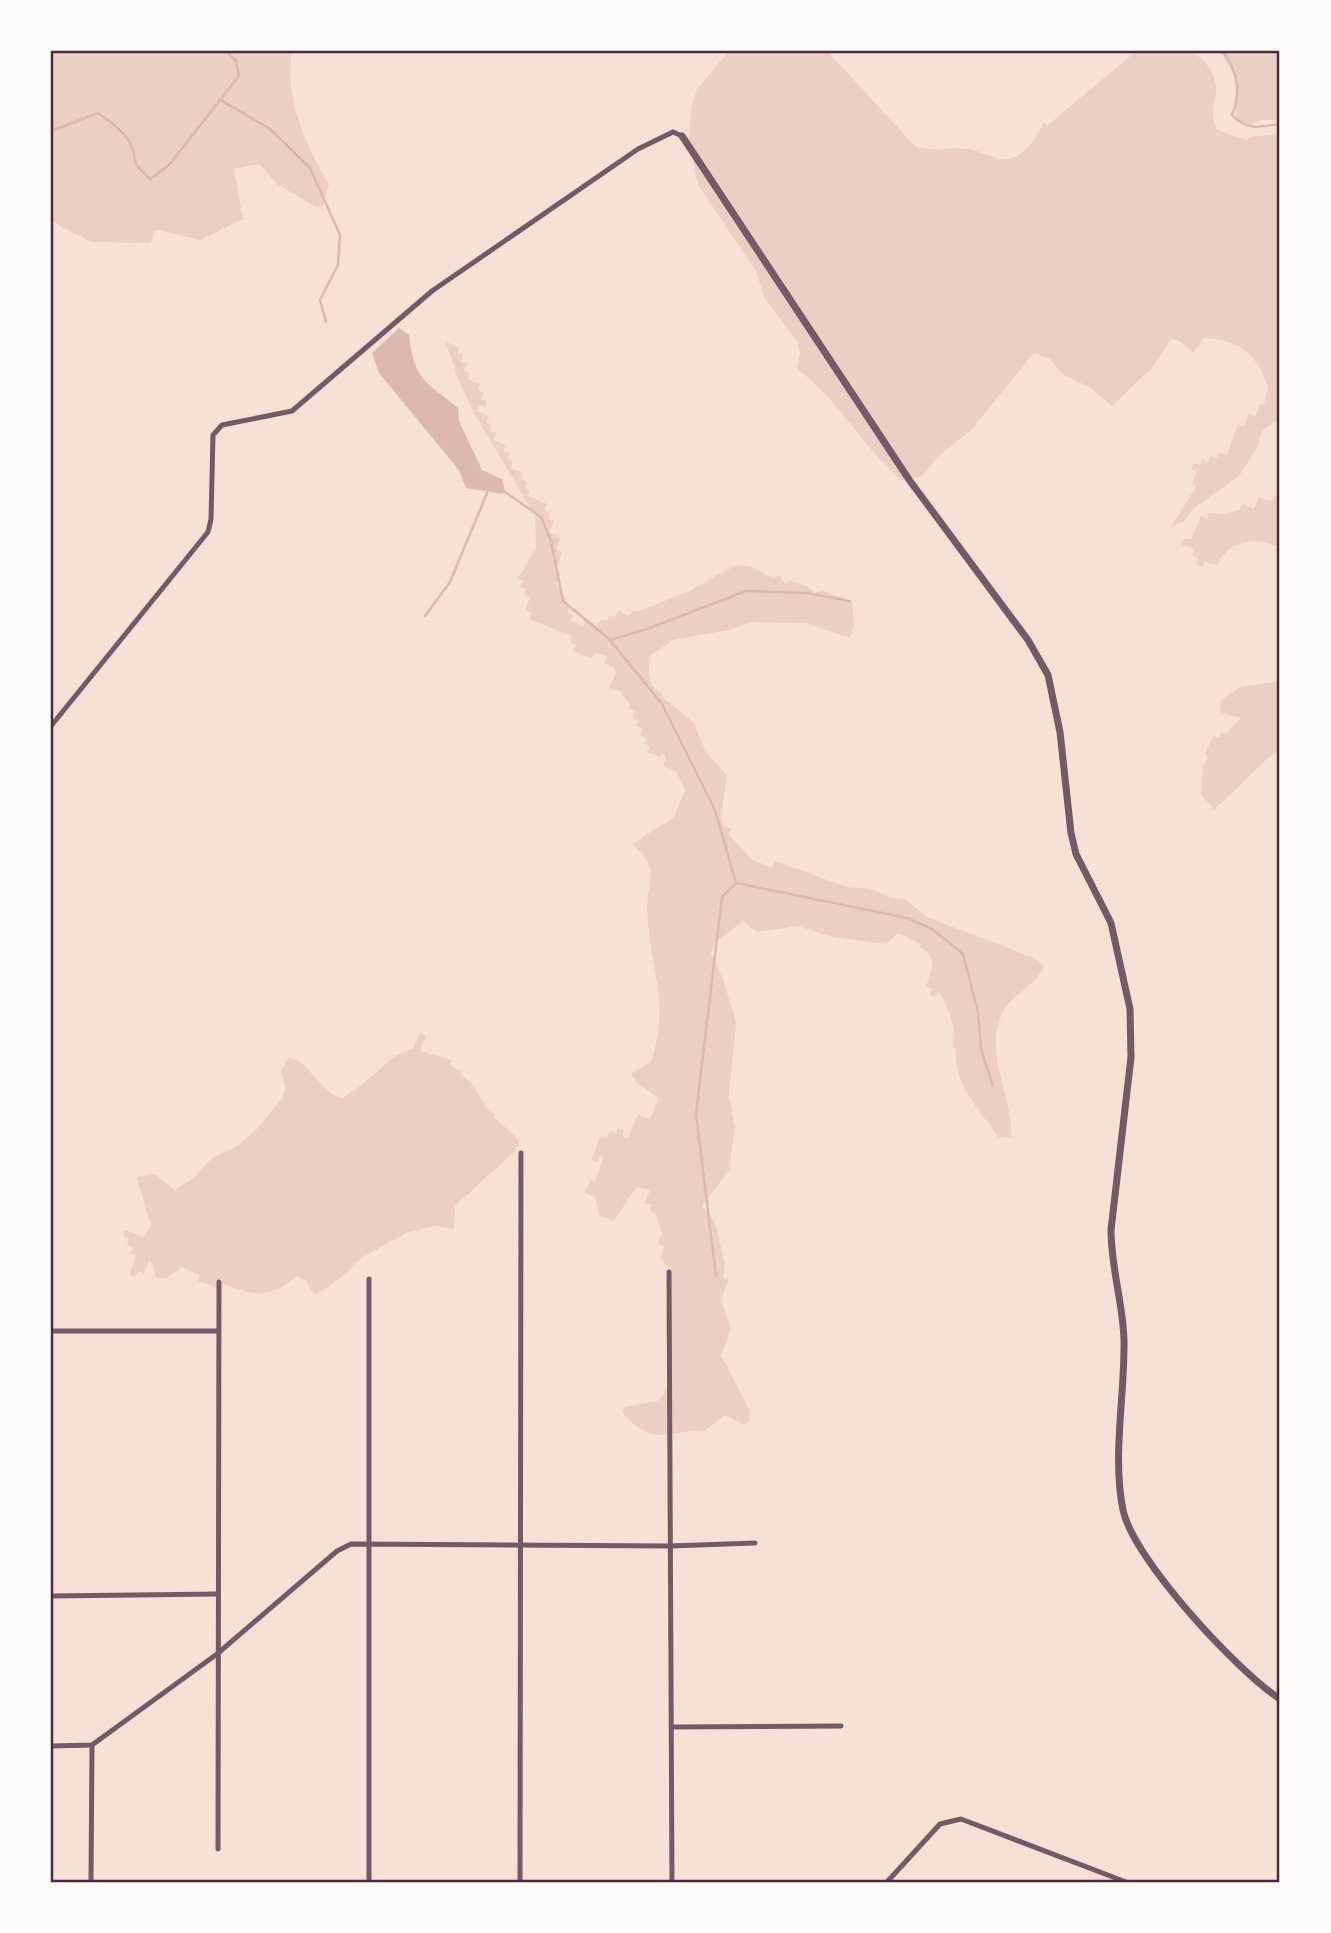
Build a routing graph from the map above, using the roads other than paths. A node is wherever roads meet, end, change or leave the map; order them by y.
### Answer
1 (682, 136) joint
2 (51, 726) edge
3 (521, 1153) dead end
4 (669, 1272) dead end
5 (369, 1279) dead end
6 (219, 1282) dead end
7 (51, 1331) edge
8 (217, 1331) junction
9 (755, 1543) dead end
10 (367, 1544) junction
11 (519, 1544) junction
12 (670, 1546) junction
13 (218, 1594) junction
14 (51, 1596) edge
15 (217, 1654) junction
16 (1280, 1699) edge
17 (841, 1726) dead end
18 (672, 1727) junction
19 (92, 1745) junction
20 (51, 1746) edge
21 (218, 1849) dead end
22 (91, 1882) edge
23 (369, 1882) edge
24 (520, 1882) edge
25 (672, 1882) edge
26 (887, 1882) edge
27 (1126, 1882) edge

1 - 2 street
1 - 16 street
3 - 11 street
4 - 12 street
5 - 10 street
6 - 8 street
7 - 8 street
8 - 13 street
9 - 12 street
10 - 11 street
10 - 15 street
10 - 23 street
11 - 12 street
11 - 24 street
12 - 18 street
13 - 14 street
13 - 15 street
15 - 19 street
15 - 21 street
17 - 18 street
18 - 25 street
19 - 20 street
19 - 22 street
26 - 27 street

